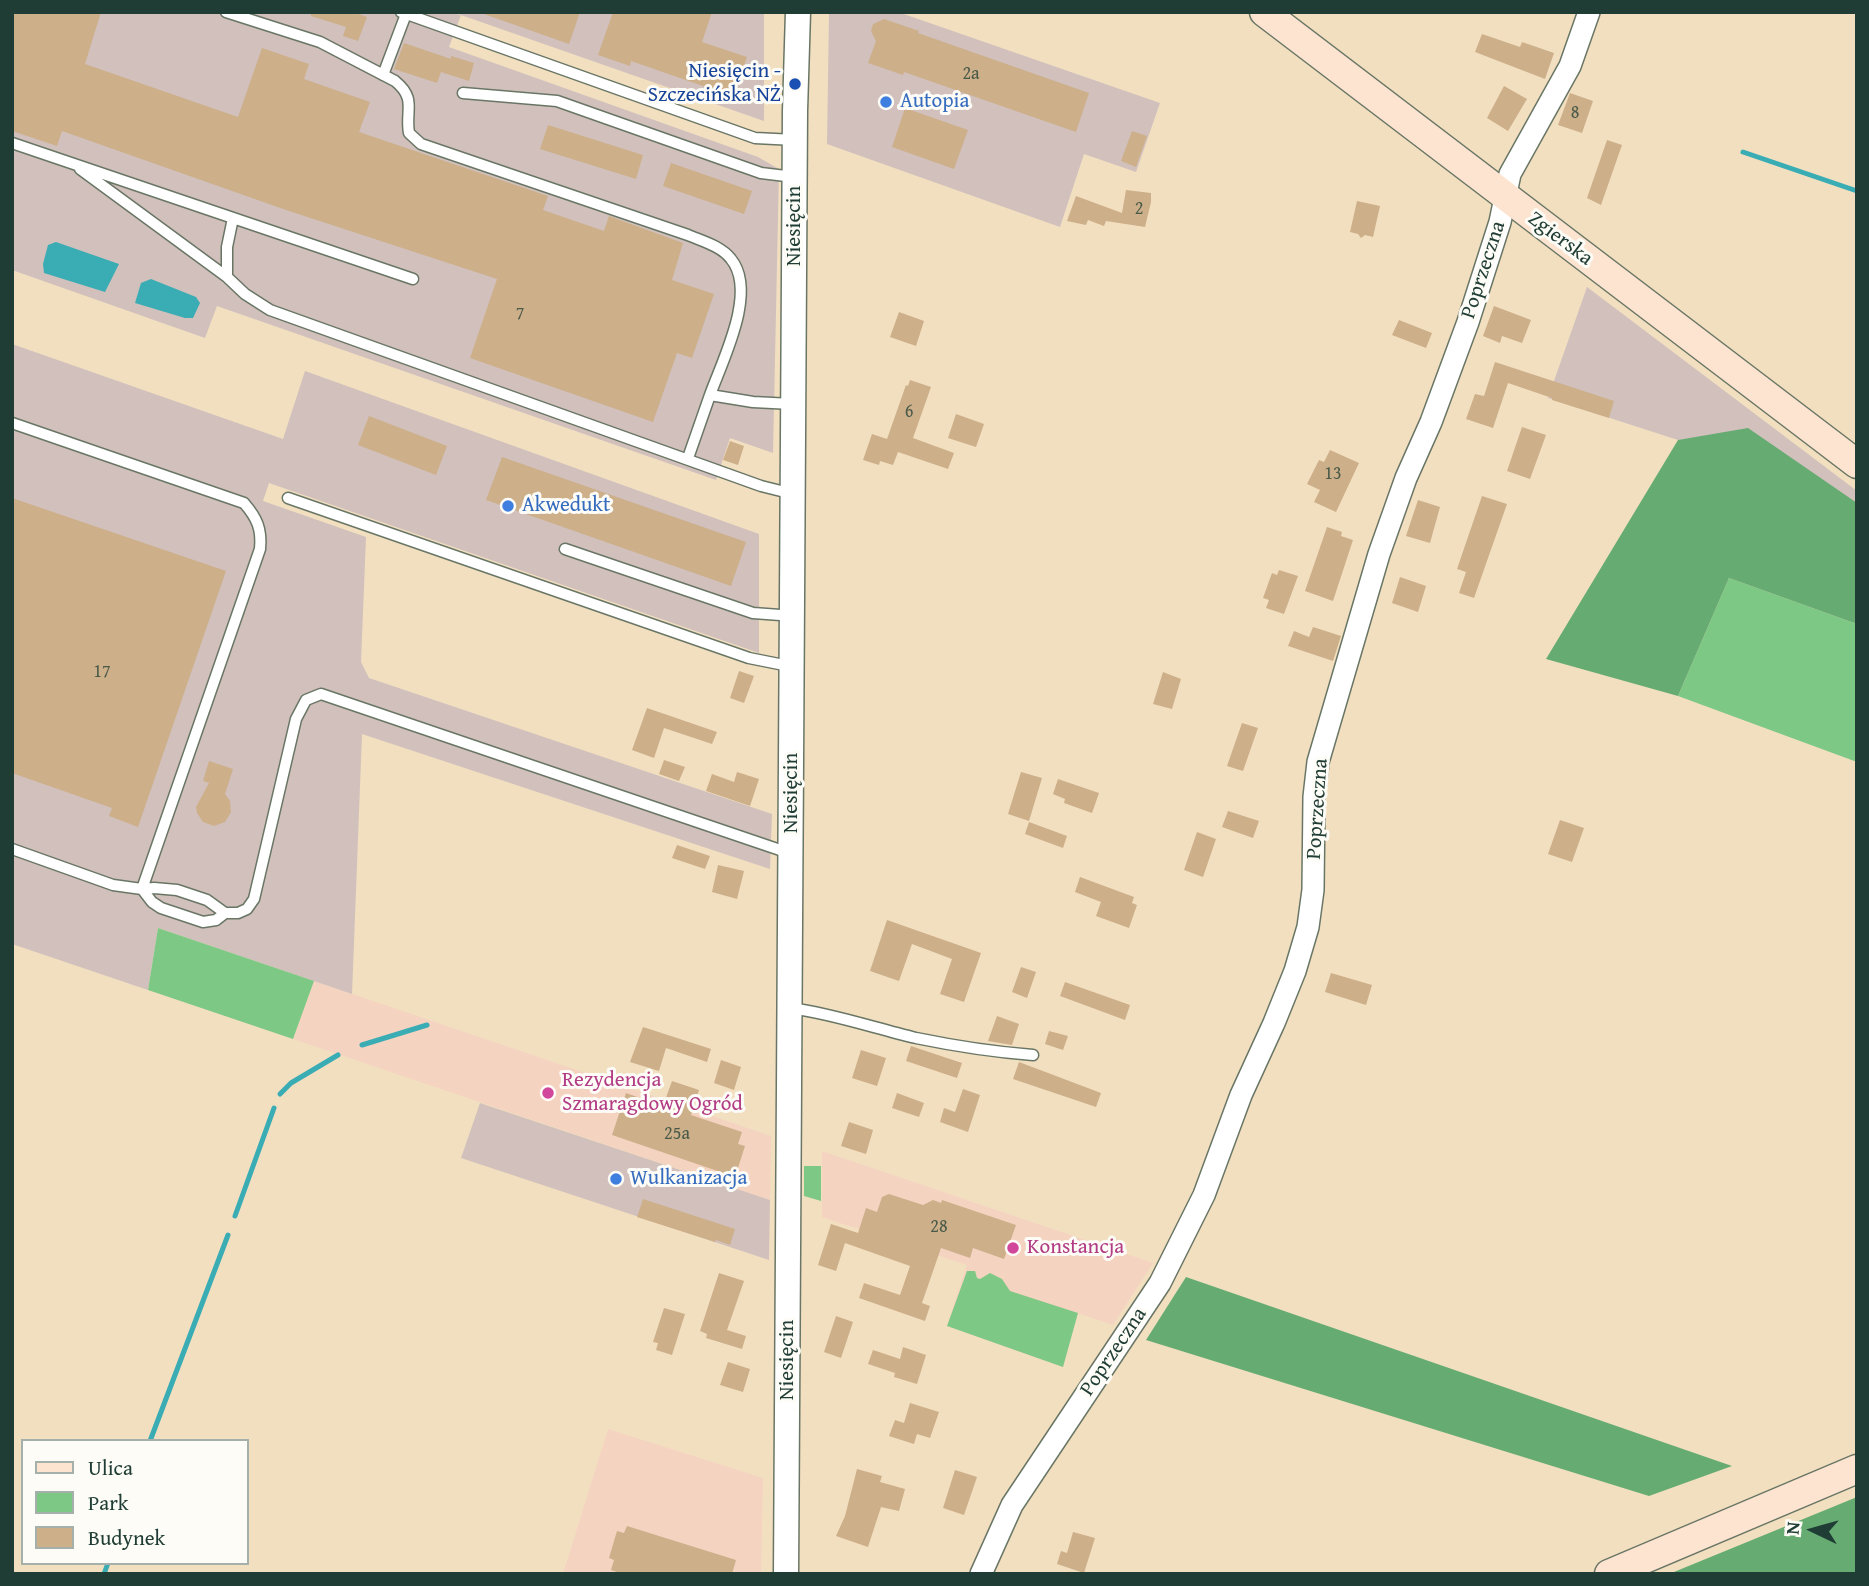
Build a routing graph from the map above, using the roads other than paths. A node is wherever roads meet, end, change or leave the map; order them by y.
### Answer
1 (226, 12) edge
2 (798, 12) edge
3 (1264, 12) edge
4 (1589, 12) edge
5 (404, 13) edge
6 (383, 75) junction
7 (463, 93) dead end
8 (795, 140) junction
9 (12, 143) edge
10 (70, 163) junction
11 (795, 177) junction
12 (1505, 197) junction
13 (233, 218) junction
14 (227, 277) junction
15 (413, 279) dead end
16 (710, 395) junction
17 (794, 404) junction
18 (12, 423) edge
19 (688, 458) junction
20 (1857, 464) edge
21 (794, 494) junction
22 (288, 498) dead end
23 (565, 549) dead end
24 (794, 616) junction
25 (795, 667) junction
26 (12, 849) edge
27 (792, 854) junction
28 (142, 889) junction
29 (225, 913) junction
30 (791, 1008) junction
31 (1033, 1055) dead end
32 (1857, 1469) edge
33 (786, 1574) edge
34 (981, 1574) edge
35 (1609, 1574) edge

1 - 6 lane
2 - 8 street, Niesięcin
3 - 12 main road, Zgierska
4 - 12 street, Poprzeczna
5 - 6 lane
5 - 8 lane
6 - 16 lane
7 - 11 lane
8 - 11 street, Niesięcin
9 - 10 lane
10 - 13 lane
10 - 14 lane
11 - 17 street, Niesięcin
12 - 20 main road, Zgierska
12 - 34 street, Poprzeczna
13 - 14 lane
13 - 15 lane
14 - 19 lane
16 - 17 lane
16 - 19 lane
17 - 21 street, Niesięcin
18 - 28 lane
19 - 21 lane
21 - 24 street, Niesięcin
22 - 25 lane
23 - 24 lane
24 - 25 street, Niesięcin
25 - 27 street, Niesięcin
26 - 28 lane
27 - 29 lane
27 - 30 street, Niesięcin
28 - 29 lane
28 - 29 lane
30 - 31 lane
30 - 33 street, Niesięcin
32 - 35 main road

